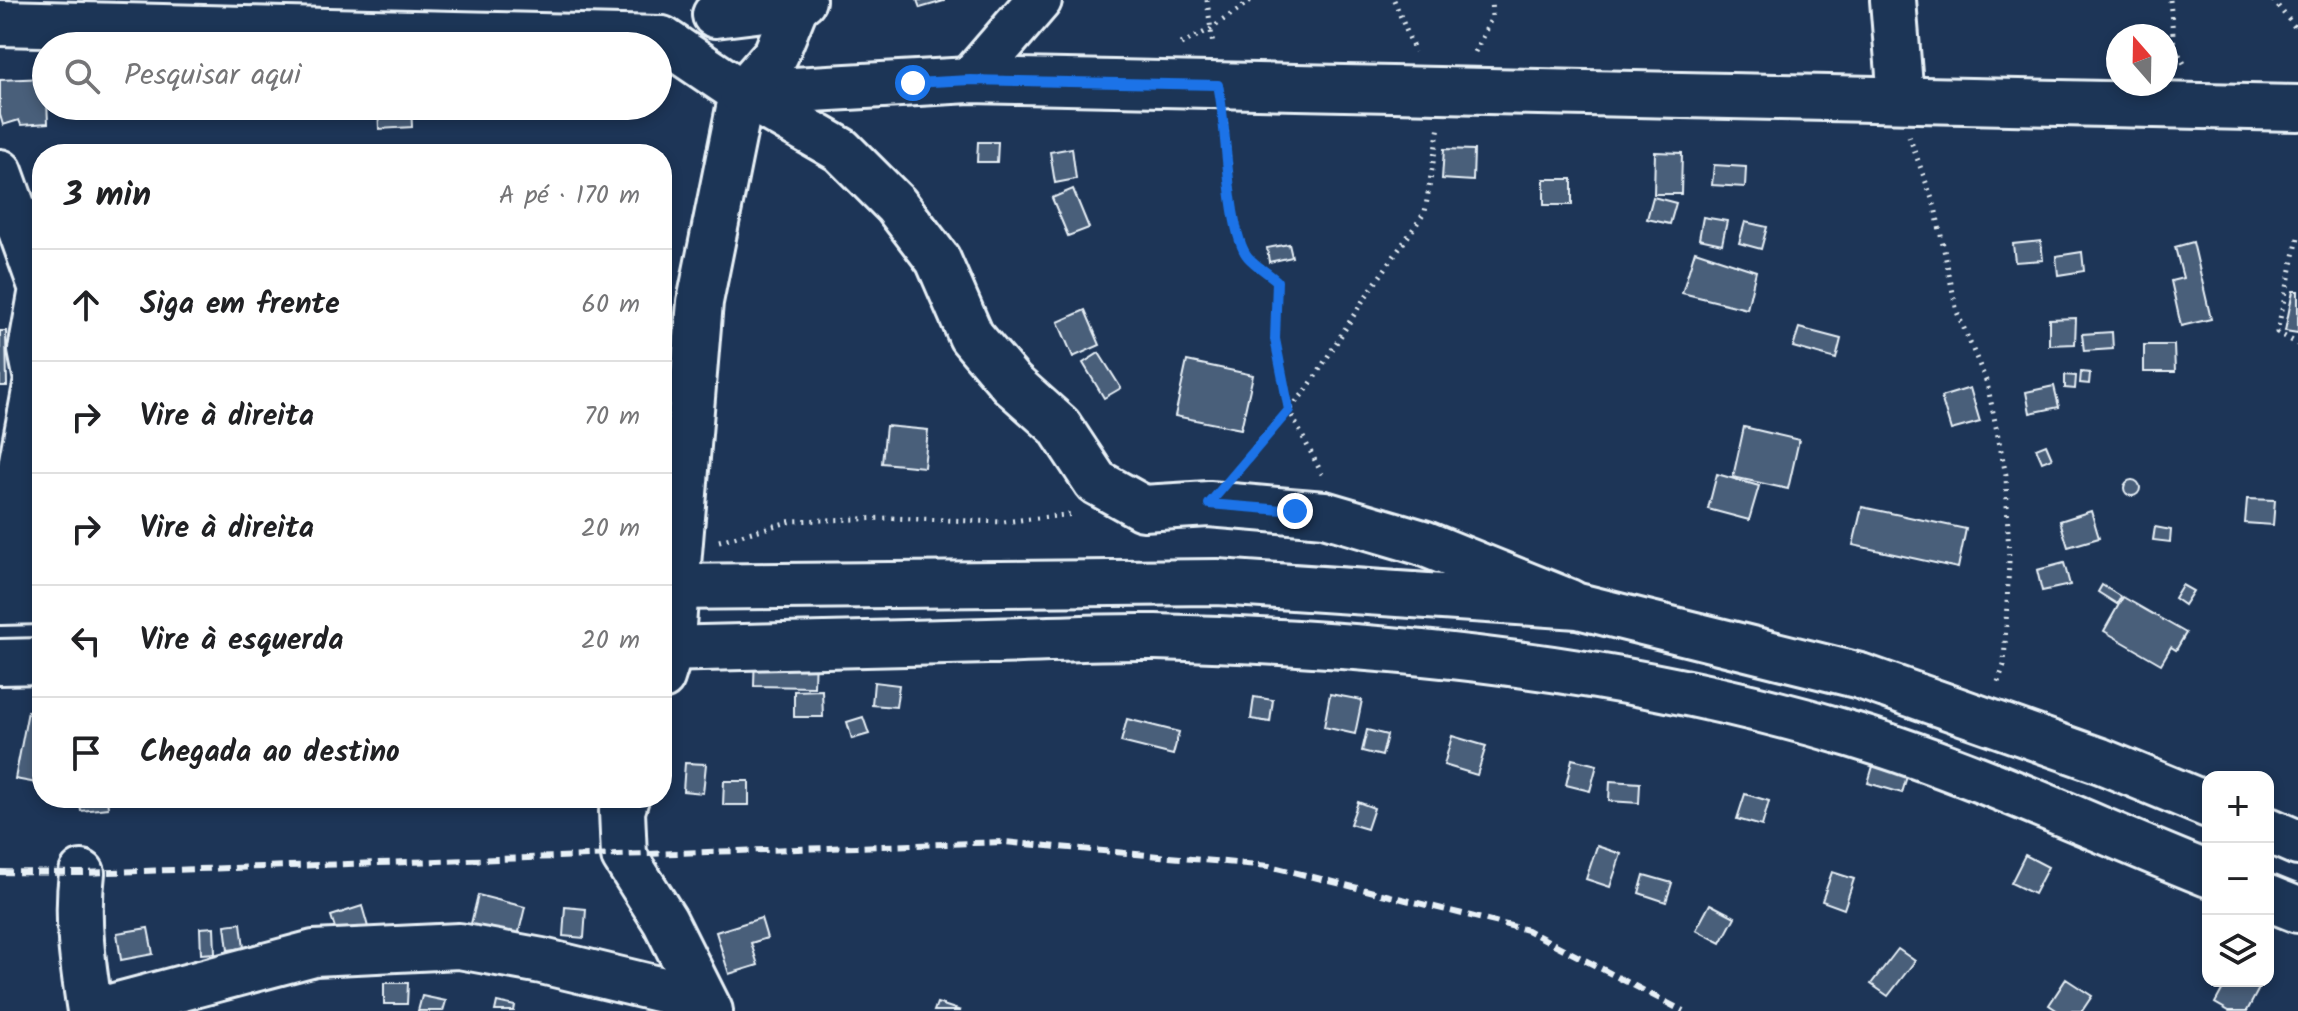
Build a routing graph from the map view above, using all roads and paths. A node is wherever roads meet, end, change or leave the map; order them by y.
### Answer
1 (1039, 0) edge
2 (1207, 0) edge
3 (1394, 0) edge
4 (1491, 0) edge
5 (1893, 0) edge
6 (2170, 0) edge
7 (2273, 0) edge
8 (799, 2) edge
9 (715, 8) edge
10 (310, 14) edge
11 (0, 23) edge
12 (2298, 31) edge
13 (563, 32) edge
14 (672, 45) edge
15 (690, 56) junction
16 (970, 80) junction
17 (1218, 85) junction
18 (1443, 90) junction
19 (742, 93) junction
20 (1901, 99) junction
21 (2208, 106) junction
22 (2298, 108) edge
23 (0, 172) edge
24 (2298, 238) edge
25 (32, 261) edge
26 (2298, 344) edge
27 (32, 407) edge
28 (1289, 410) junction
29 (1329, 482) dead end
30 (1209, 504) junction
31 (1078, 514) dead end
32 (672, 575) edge
33 (20, 601) edge
34 (1578, 606) junction
35 (672, 658) edge
36 (32, 661) edge
37 (0, 662) edge
38 (1985, 720) junction
39 (2202, 803) edge
40 (623, 808) edge
41 (2274, 833) edge
42 (2298, 843) edge
43 (2202, 871) edge
44 (82, 873) dead end
45 (2274, 900) edge
46 (2298, 910) edge
47 (90, 1011) edge
48 (96, 1011) edge
49 (702, 1011) edge
50 (710, 1011) edge

1 - 16 main road
2 - 17 path
3 - 18 path
4 - 18 path
5 - 20 main road
6 - 21 path
7 - 12 path
8 - 9 main road
8 - 19 main road
9 - 15 main road
10 - 11 main road
10 - 13 main road
14 - 15 main road
15 - 19 main road
16 - 17 main road
16 - 19 main road
17 - 18 main road
17 - 28 path
18 - 20 main road
18 - 28 path
19 - 30 main road
19 - 32 main road
20 - 21 main road
20 - 38 path
21 - 22 main road
23 - 25 main road
24 - 26 path
27 - 33 main road
28 - 29 path
28 - 30 path
30 - 34 main road
31 - 32 path
32 - 34 main road
34 - 38 main road
35 - 43 main road
36 - 37 main road
38 - 39 main road
40 - 50 main road
41 - 42 main road
44 - 47 main road
45 - 46 main road
48 - 49 main road

